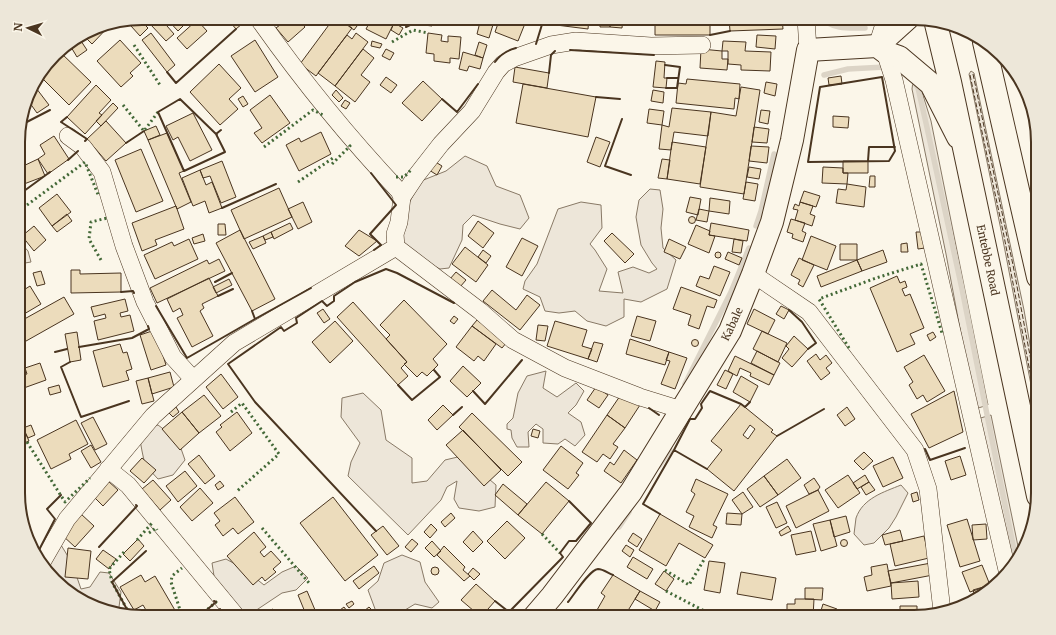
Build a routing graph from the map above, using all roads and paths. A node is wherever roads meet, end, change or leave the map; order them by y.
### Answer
1 (263, 25) edge
2 (806, 25) edge
3 (885, 25) edge
4 (902, 25) edge
5 (937, 28) edge
6 (702, 45) dead end
7 (881, 49) junction
8 (808, 50) junction
9 (986, 50) edge
10 (68, 136) dead end
11 (965, 150) junction
12 (402, 197) junction
13 (396, 247) junction
14 (1031, 247) edge
15 (753, 274) junction
16 (194, 379) junction
17 (682, 410) junction
18 (1031, 453) edge
19 (108, 469) junction
20 (45, 557) edge
21 (1006, 565) edge
22 (942, 607) edge
23 (231, 610) edge
24 (540, 610) edge

1 - 12 street
2 - 8 street
3 - 7 street
4 - 7 main road
5 - 11 main road, Entebbe Road
6 - 12 street
7 - 8 main road
7 - 11 main road
7 - 21 street
8 - 15 main road, Kabale
9 - 14 main road
10 - 16 street
11 - 18 main road, Entebbe Road
12 - 13 street
13 - 16 street
13 - 17 street
15 - 17 main road, Kabale
15 - 22 street
16 - 19 street
17 - 24 main road, Kabale
19 - 20 street
19 - 23 street

